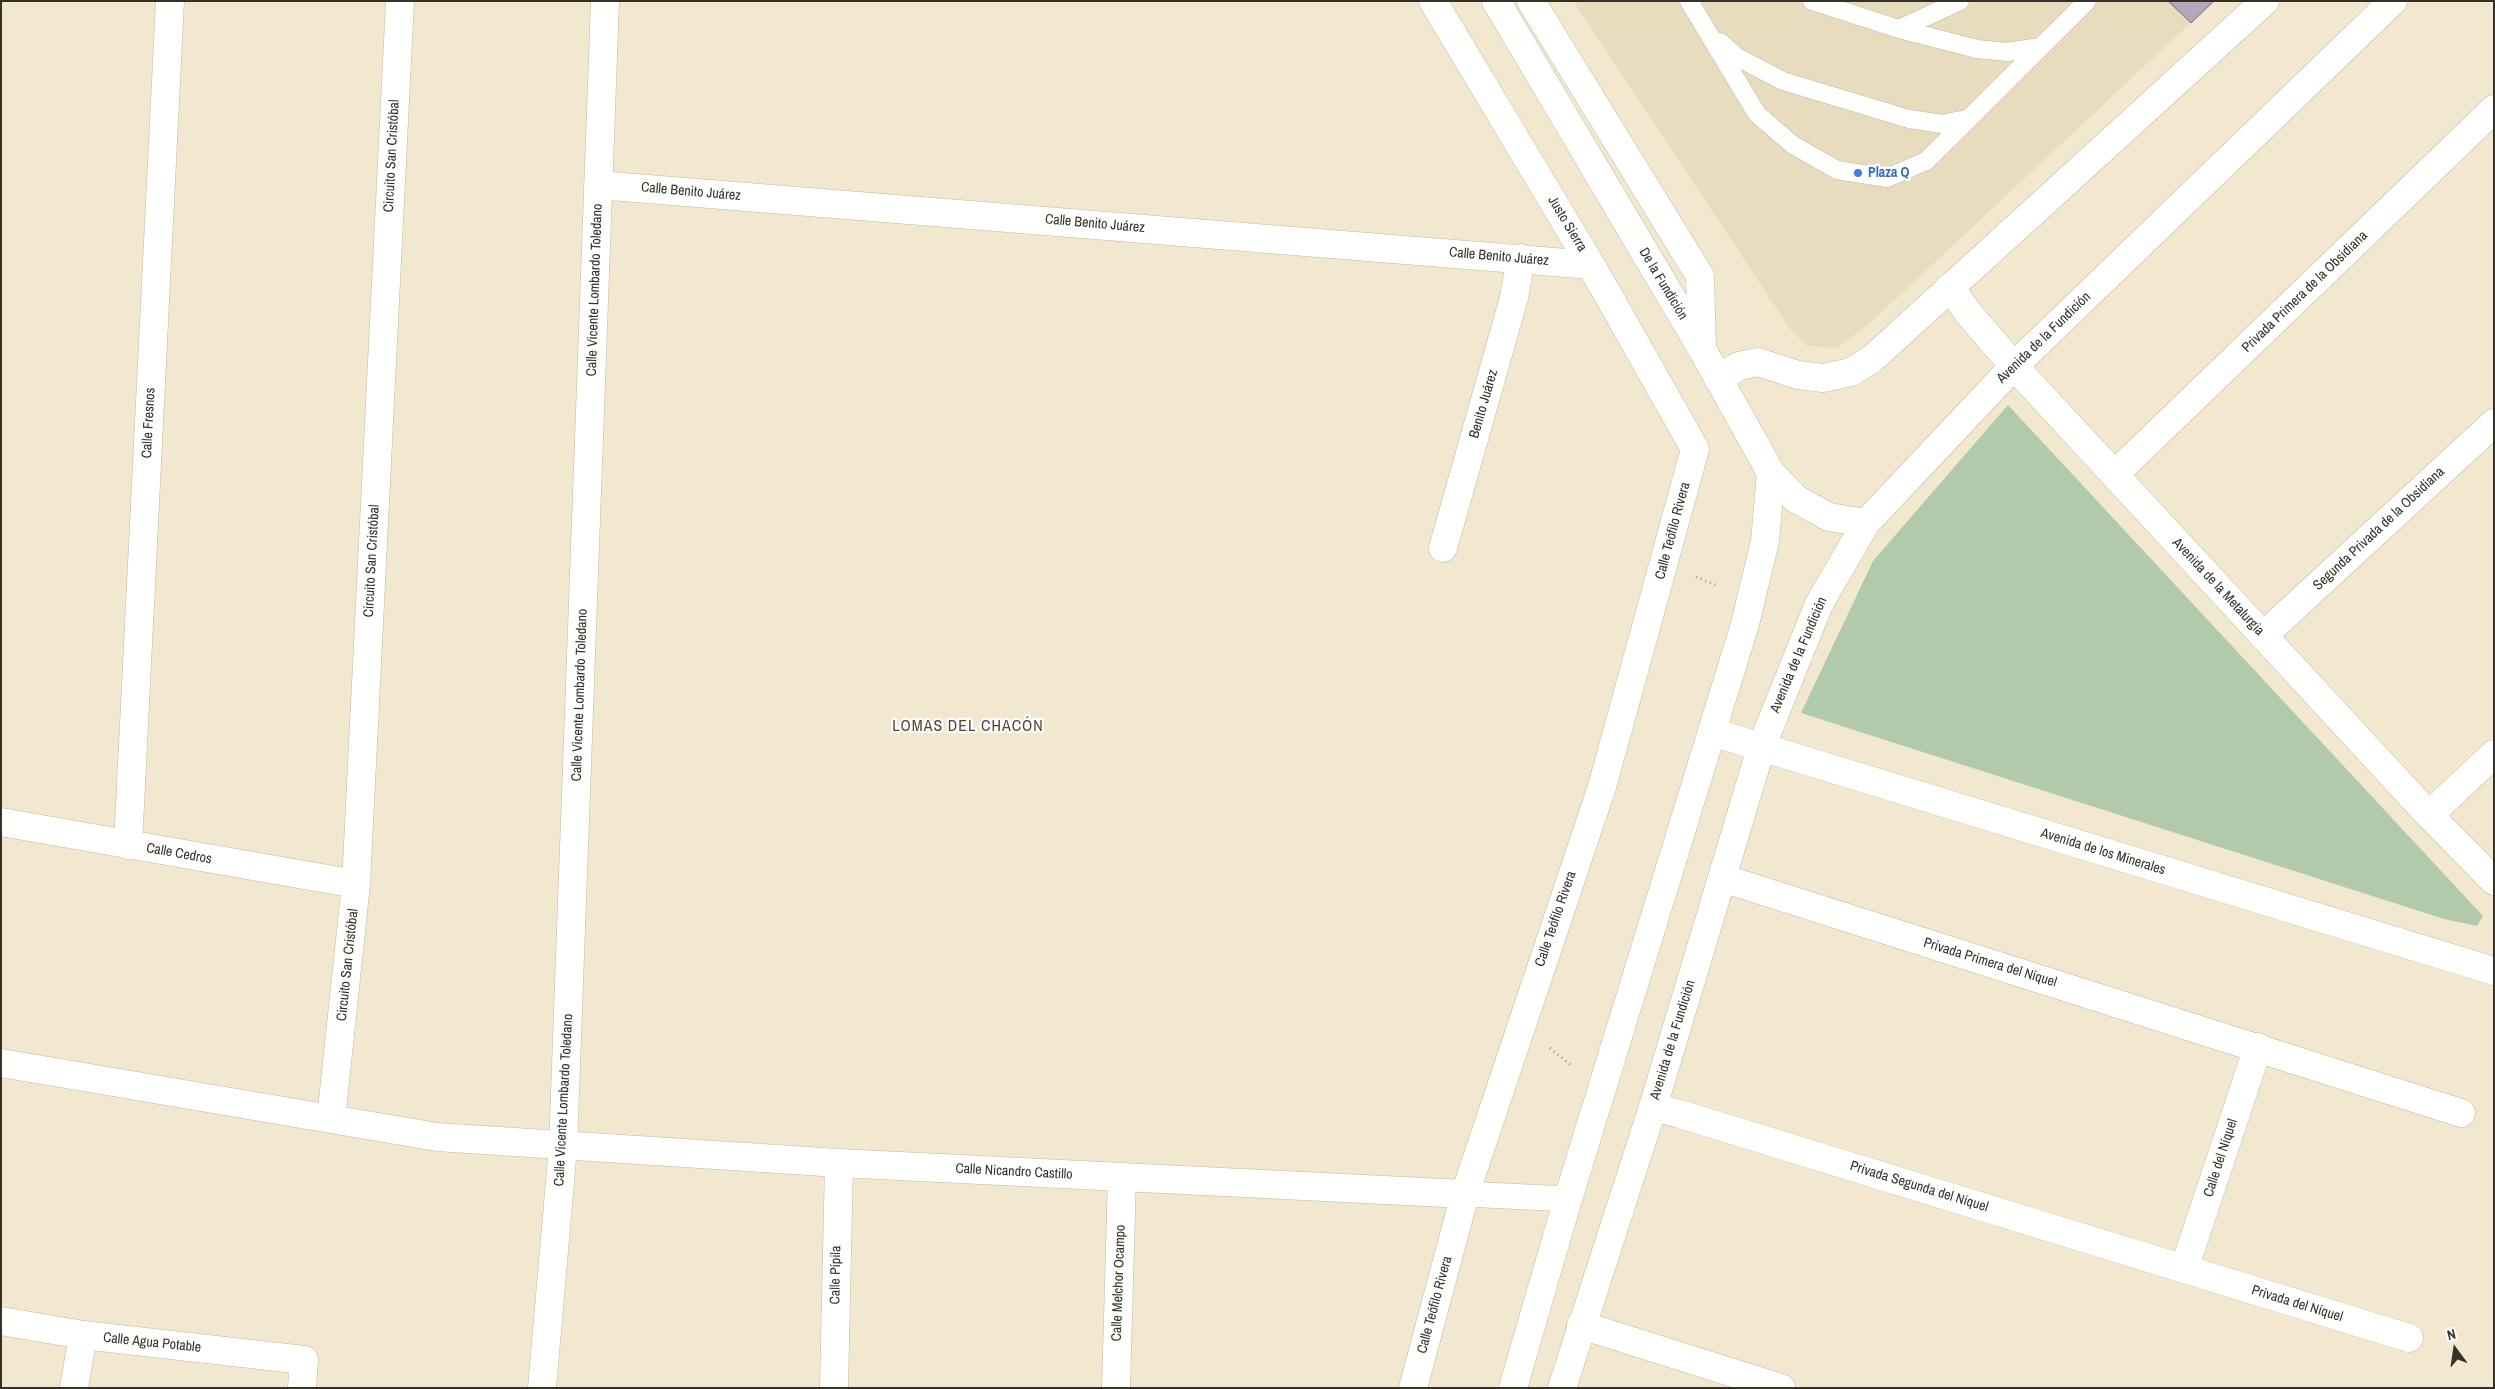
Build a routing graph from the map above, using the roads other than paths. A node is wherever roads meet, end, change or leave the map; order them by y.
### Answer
1 (170, 1) edge
2 (400, 1) edge
3 (605, 1) edge
4 (1433, 1) edge
5 (1496, 1) edge
6 (1531, 1) edge
7 (1689, 1) edge
8 (1812, 1) edge
9 (1960, 1) edge
10 (2087, 1) edge
11 (2265, 1) edge
12 (2393, 1) edge
13 (1864, 9) edge
14 (1899, 29) junction
15 (1706, 30) junction
16 (2040, 48) junction
17 (2494, 109) edge
18 (1966, 119) junction
19 (598, 185) junction
20 (1521, 258) junction
21 (1591, 265) junction
22 (1950, 286) junction
23 (1702, 349) junction
24 (2014, 366) junction
25 (1718, 379) junction
26 (2494, 423) edge
27 (1695, 449) joint
28 (1771, 473) junction
29 (2115, 474) junction
30 (1866, 523) junction
31 (1443, 548) dead end
32 (2263, 636) junction
33 (1712, 732) junction
34 (1761, 748) junction
35 (2494, 754) edge
36 (2430, 815) junction
37 (1, 822) edge
38 (128, 845) junction
39 (1722, 878) junction
40 (2494, 881) edge
41 (356, 884) junction
42 (2494, 971) edge
43 (2258, 1047) junction
44 (1, 1063) edge
45 (1653, 1107) junction
46 (2461, 1113) dead end
47 (331, 1119) junction
48 (563, 1147) junction
49 (839, 1163) junction
50 (1122, 1177) junction
51 (1465, 1194) junction
52 (1568, 1199) junction
53 (2184, 1269) junction
54 (1, 1321) edge
55 (1581, 1325) junction
56 (83, 1335) junction
57 (2409, 1338) dead end
58 (74, 1388) edge
59 (302, 1388) edge
60 (542, 1388) edge
61 (834, 1388) edge
62 (1116, 1388) edge
63 (1413, 1388) edge
64 (1513, 1388) edge
65 (1562, 1388) edge
66 (1781, 1388) edge

1 - 38 street, Calle Fresnos
2 - 41 street, Circuito San Cristóbal
3 - 19 street, Calle Vicente Lombardo Toledano
4 - 21 street, Justo Sierra
5 - 23 street, De la Fundición
6 - 23 street
7 - 15 lane
8 - 13 lane
9 - 14 lane
10 - 16 lane
11 - 22 street
12 - 24 street, Avenida de la Fundición
13 - 14 lane
14 - 16 lane
15 - 18 lane
15 - 18 lane
16 - 18 lane
17 - 29 street, Privada Primera de la Obsidiana
19 - 20 street, Calle Benito Juárez
19 - 48 street, Calle Vicente Lombardo Toledano
20 - 21 street, Calle Benito Juárez
20 - 31 street, Benito Juárez
21 - 27 street, Justo Sierra
22 - 24 street, Avenida de la Metalurgia
22 - 25 street
23 - 25 street, De la Fundición
24 - 29 street, Avenida de la Metalurgia
24 - 30 street, Avenida de la Fundición
25 - 28 street, De la Fundición
26 - 32 street, Segunda Privada de la Obsidiana
27 - 51 street, Calle Teófilo Rivera
28 - 30 street, De la Fundición
28 - 33 street
29 - 32 street, Avenida de la Metalurgia
30 - 34 street, Avenida de la Fundición
32 - 36 street, Avenida de la Metalurgia
33 - 34 street, Avenida de los Minerales
33 - 52 street
34 - 39 street, Avenida de la Fundición
34 - 42 street, Avenida de los Minerales
35 - 36 street
36 - 40 street, Avenida de la Metalurgia
37 - 38 street, Calle Cedros
38 - 41 street, Calle Cedros
39 - 43 street, Privada Primera del Níquel
39 - 45 street, Avenida de la Fundición
41 - 47 street, Circuito San Cristóbal
43 - 46 street
43 - 53 street, Calle del Níquel
44 - 47 street
45 - 53 street, Privada Segunda del Níquel
45 - 55 street, Avenida de la Fundición
47 - 48 street
48 - 49 street, Calle Nicandro Castillo
48 - 60 street, Calle Vicente Lombardo Toledano
49 - 50 street, Calle Nicandro Castillo
49 - 61 street, Calle Pípila
50 - 51 street, Calle Nicandro Castillo
50 - 62 street, Calle Melchor Ocampo
51 - 52 street
51 - 63 street, Calle Teófilo Rivera
52 - 64 street
53 - 57 street, Privada del Níquel
54 - 56 street, Calle Agua Potable
55 - 65 street, Avenida de la Fundición
55 - 66 street
56 - 58 street
56 - 59 street, Calle Agua Potable

